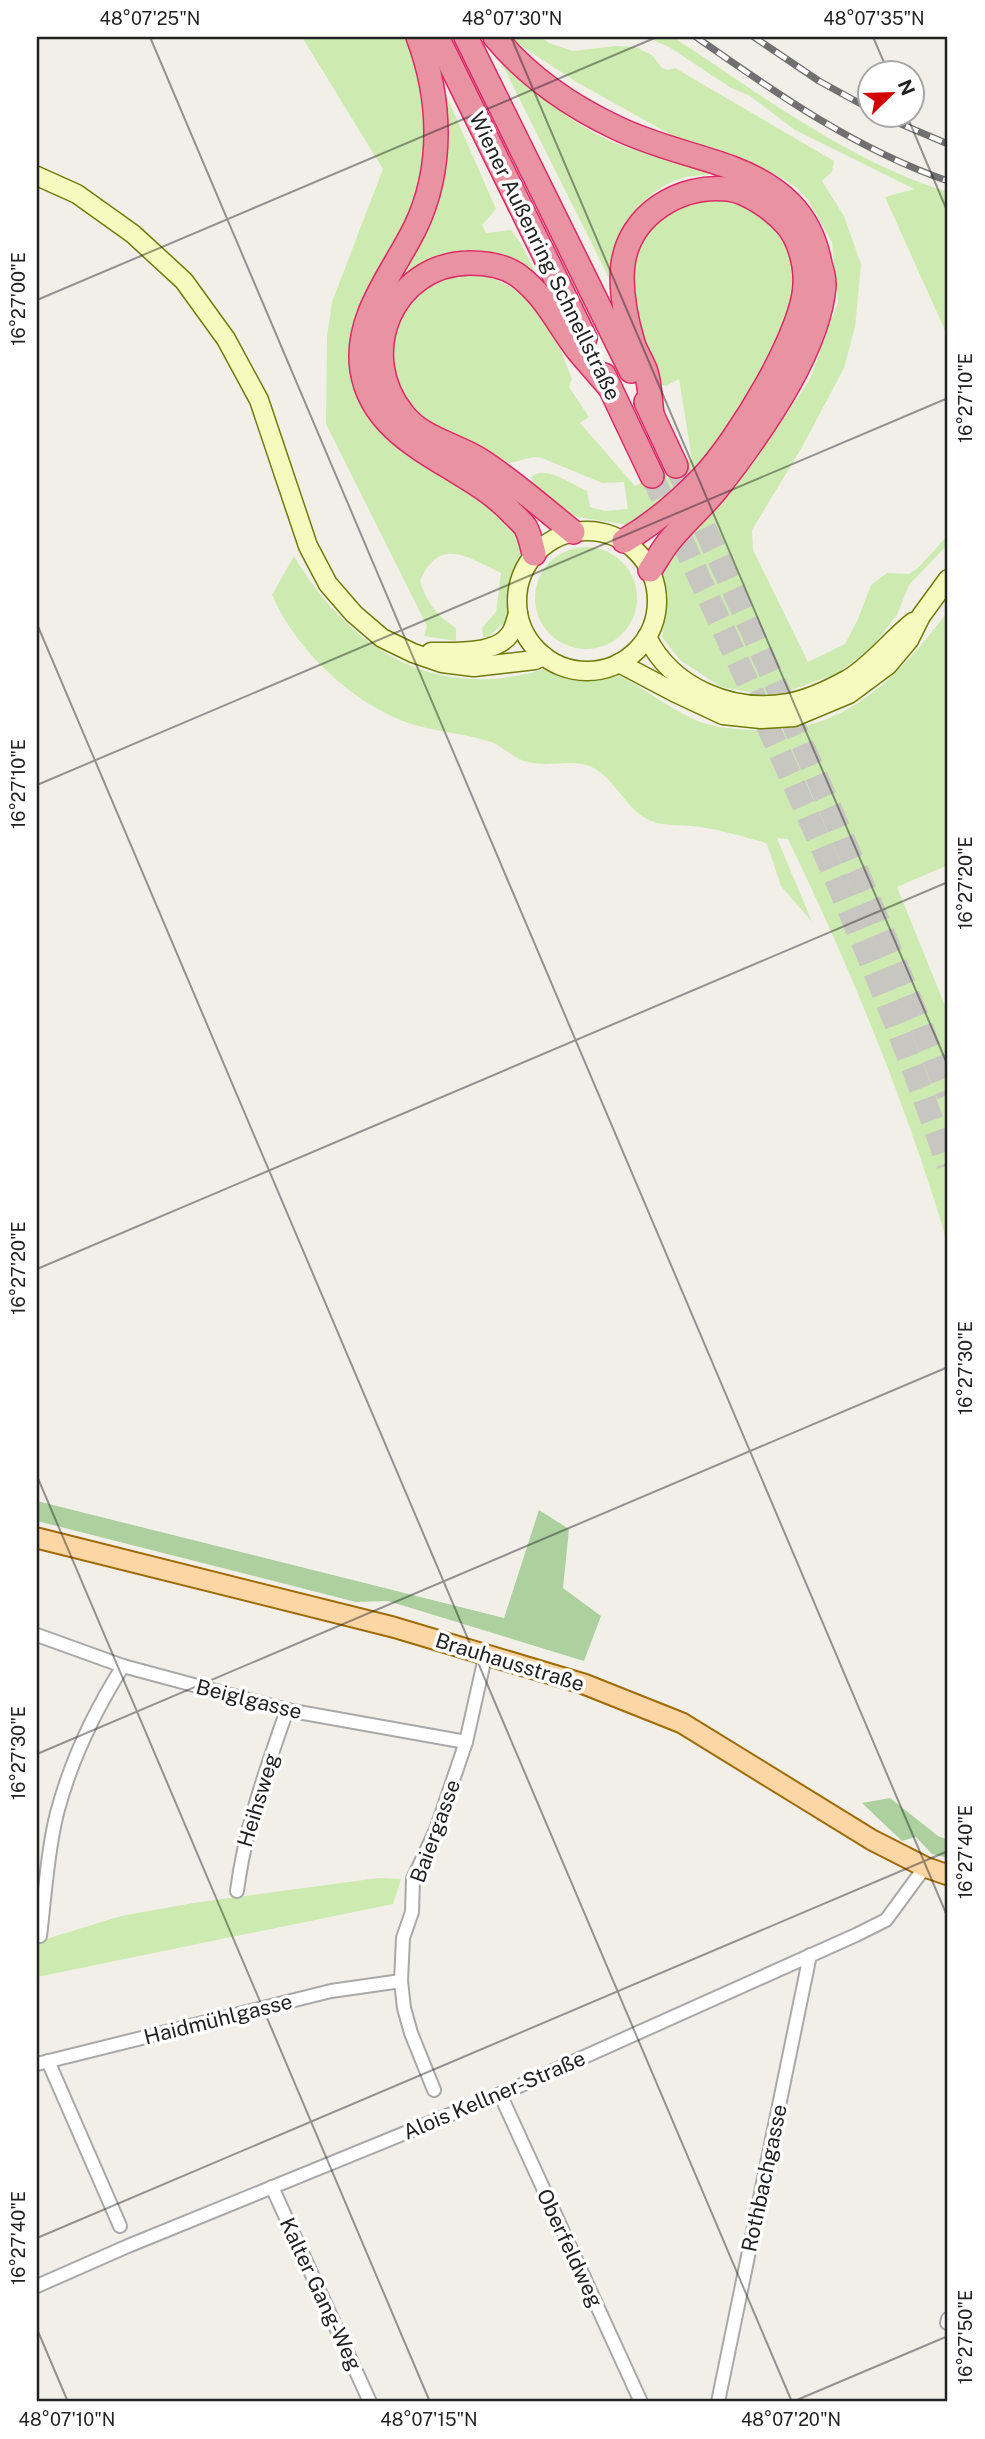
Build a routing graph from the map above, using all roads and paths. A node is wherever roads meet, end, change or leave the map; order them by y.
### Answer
1 (418, 37) edge
2 (437, 37) edge
3 (466, 37) edge
4 (495, 37) edge
5 (37, 176) edge
6 (610, 388) junction
7 (652, 414) junction
8 (676, 466) tunnel mouth
9 (652, 476) tunnel mouth
10 (572, 532) junction
11 (624, 541) junction
12 (534, 554) junction
13 (650, 570) junction
14 (948, 579) edge
15 (518, 614) junction
16 (921, 616) junction
17 (647, 637) junction
18 (413, 653) junction
19 (544, 656) junction
20 (619, 663) junction
21 (37, 1538) edge
22 (37, 1636) edge
23 (486, 1653) junction
24 (123, 1666) junction
25 (287, 1710) junction
26 (466, 1742) junction
27 (925, 1867) junction
28 (948, 1875) edge
29 (237, 1891) dead end
30 (40, 1936) dead end
31 (810, 1955) junction
32 (401, 1981) junction
33 (42, 2063) edge
34 (434, 2090) dead end
35 (500, 2094) junction
36 (272, 2187) junction
37 (120, 2226) dead end
38 (37, 2286) edge
39 (370, 2402) edge
40 (641, 2402) edge
41 (718, 2402) edge

1 - 12 highway
2 - 6 highway, Wiener Außenring Schnellstraße
3 - 7 highway, Wiener Außenring Schnellstraße
4 - 13 highway
5 - 18 main road
6 - 9 highway, Wiener Außenring Schnellstraße
6 - 10 highway
7 - 8 highway, Wiener Außenring Schnellstraße
7 - 11 highway
10 - 11 main road
10 - 12 main road
11 - 13 main road
12 - 15 main road
13 - 17 main road
14 - 16 main road
15 - 18 main road
15 - 19 main road
16 - 17 main road
16 - 20 main road
17 - 20 main road
18 - 19 main road
19 - 20 main road
21 - 23 main road, Brauhausstraße
22 - 24 street, Beiglgasse
23 - 26 street, Baiergasse
23 - 27 main road, Brauhausstraße
24 - 25 street, Beiglgasse
24 - 30 street
25 - 26 street, Beiglgasse
25 - 29 street, Heihsweg
26 - 32 street, Baiergasse
27 - 28 main road, Brauhausstraße
27 - 31 street, Alois Kellner-Straße
31 - 35 street, Alois Kellner-Straße
31 - 41 street, Rothbachgasse
32 - 33 street, Haidmühlgasse
32 - 34 street, Baiergasse
33 - 37 street
35 - 36 street, Alois Kellner-Straße
35 - 40 street, Oberfeldweg
36 - 38 street, Alois Kellner-Straße
36 - 39 street, Kalter Gang-Weg

